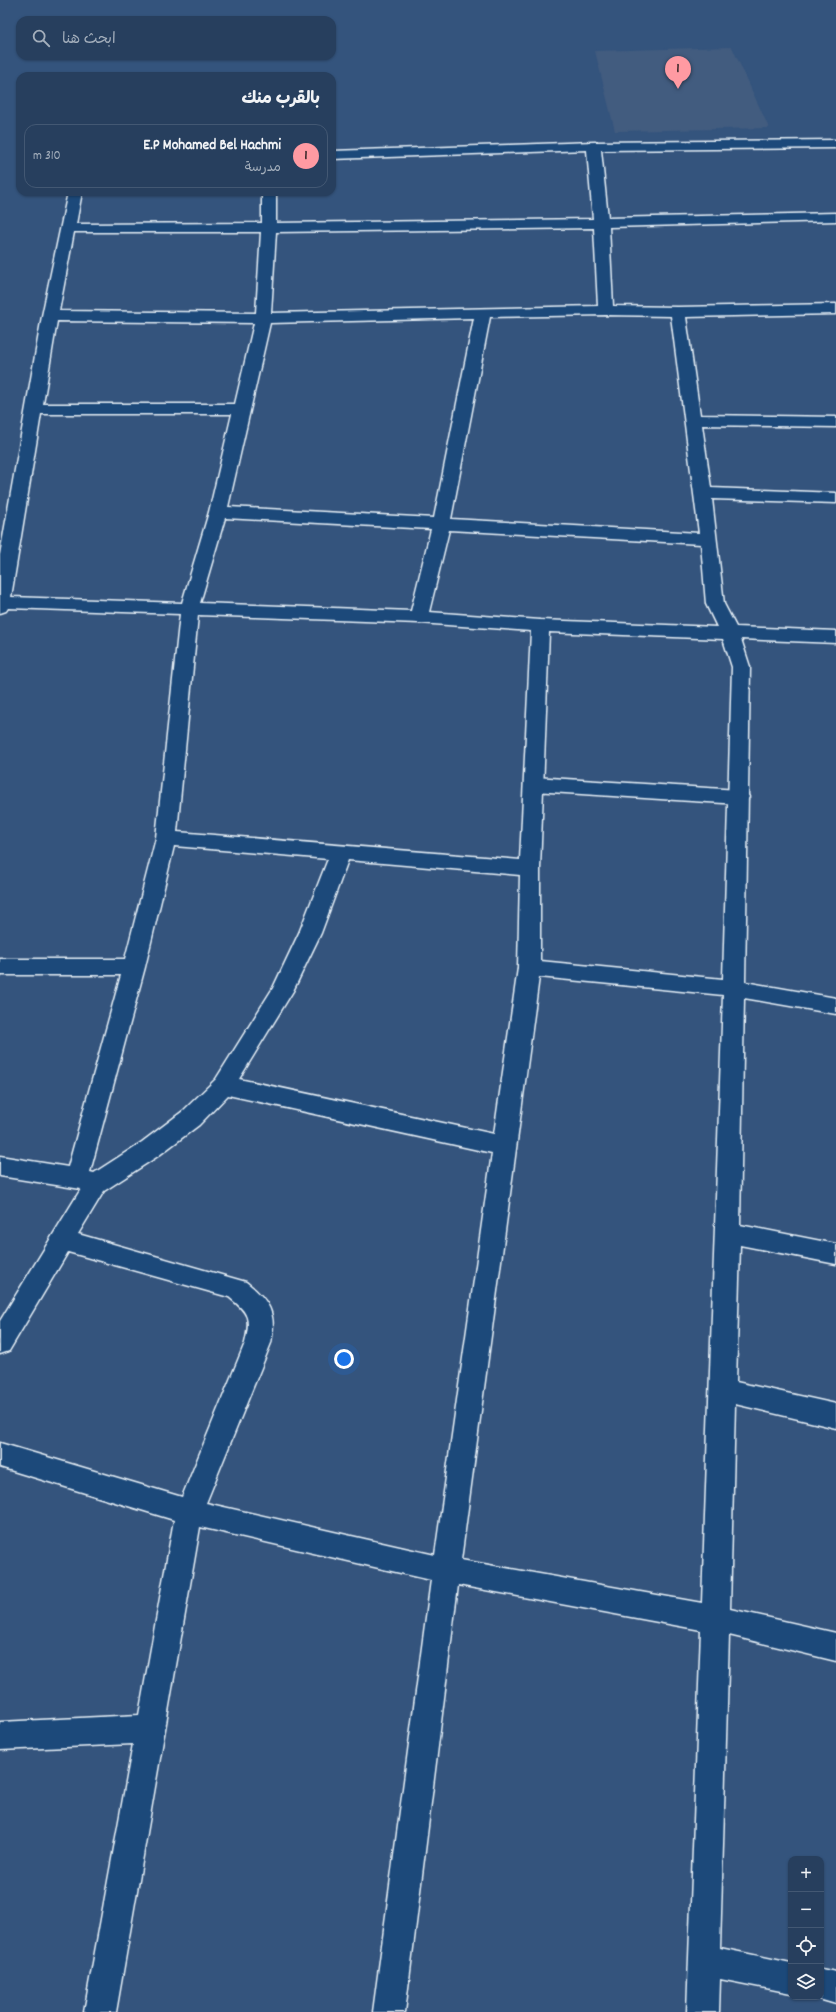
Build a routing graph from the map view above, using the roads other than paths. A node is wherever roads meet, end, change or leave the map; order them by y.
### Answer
1 (836, 144) edge
2 (594, 146) junction
3 (336, 155) edge
4 (74, 196) edge
5 (269, 196) edge
6 (836, 217) edge
7 (601, 225) junction
8 (68, 228) junction
9 (269, 228) junction
10 (836, 309) edge
11 (606, 310) junction
12 (678, 312) junction
13 (483, 314) junction
14 (50, 316) junction
15 (264, 318) junction
16 (34, 409) junction
17 (242, 409) junction
18 (693, 420) junction
19 (836, 422) edge
20 (702, 494) junction
21 (836, 498) edge
22 (218, 512) junction
23 (441, 525) junction
24 (709, 539) junction
25 (0, 604) edge
26 (190, 608) junction
27 (419, 617) junction
28 (540, 626) junction
29 (730, 634) junction
30 (836, 637) edge
31 (534, 784) junction
32 (739, 797) junction
33 (166, 838) junction
34 (341, 852) junction
35 (530, 868) junction
36 (0, 967) edge
37 (134, 967) junction
38 (529, 968) junction
39 (734, 988) junction
40 (836, 1006) edge
41 (224, 1085) junction
42 (504, 1146) junction
43 (0, 1166) edge
44 (87, 1181) junction
45 (728, 1233) junction
46 (62, 1240) junction
47 (836, 1254) edge
48 (0, 1343) edge
49 (723, 1390) junction
50 (836, 1416) edge
51 (0, 1455) edge
52 (189, 1512) junction
53 (446, 1570) junction
54 (716, 1619) junction
55 (836, 1647) edge
56 (150, 1729) junction
57 (0, 1736) edge
58 (706, 1961) junction
59 (788, 1977) edge
60 (824, 1985) edge
61 (836, 1988) edge
62 (100, 2012) edge
63 (389, 2012) edge
64 (703, 2012) edge

1 - 2 street
2 - 3 street
2 - 7 street
4 - 8 street
5 - 9 street
6 - 7 street
7 - 9 street
7 - 11 street
8 - 9 street
8 - 14 street
9 - 15 street
10 - 12 street
11 - 12 street
11 - 13 street
12 - 18 street
13 - 15 street
13 - 23 street
14 - 15 street
14 - 16 street
15 - 17 street
16 - 17 street
16 - 25 street
17 - 22 street
18 - 19 street
18 - 20 street
20 - 21 street
20 - 24 street
22 - 23 street
22 - 26 street
23 - 24 street
23 - 27 street
24 - 29 street
25 - 26 street
26 - 27 street
26 - 33 street
27 - 28 street
28 - 29 street
28 - 31 street
29 - 30 street
29 - 32 street
31 - 32 street
31 - 35 street
32 - 39 street
33 - 34 street
33 - 37 street
34 - 35 street
34 - 41 street
35 - 38 street
36 - 37 street
37 - 44 street
38 - 39 street
38 - 42 street
39 - 40 street
39 - 45 street
41 - 42 street
41 - 44 street
42 - 53 street
43 - 44 street
44 - 46 street
45 - 47 street
45 - 49 street
46 - 48 street
46 - 52 street
49 - 50 street
49 - 54 street
51 - 52 street
52 - 53 street
52 - 56 street
53 - 54 street
53 - 63 street
54 - 55 street
54 - 58 street
56 - 57 street
56 - 62 street
58 - 59 street
58 - 64 street
60 - 61 street

